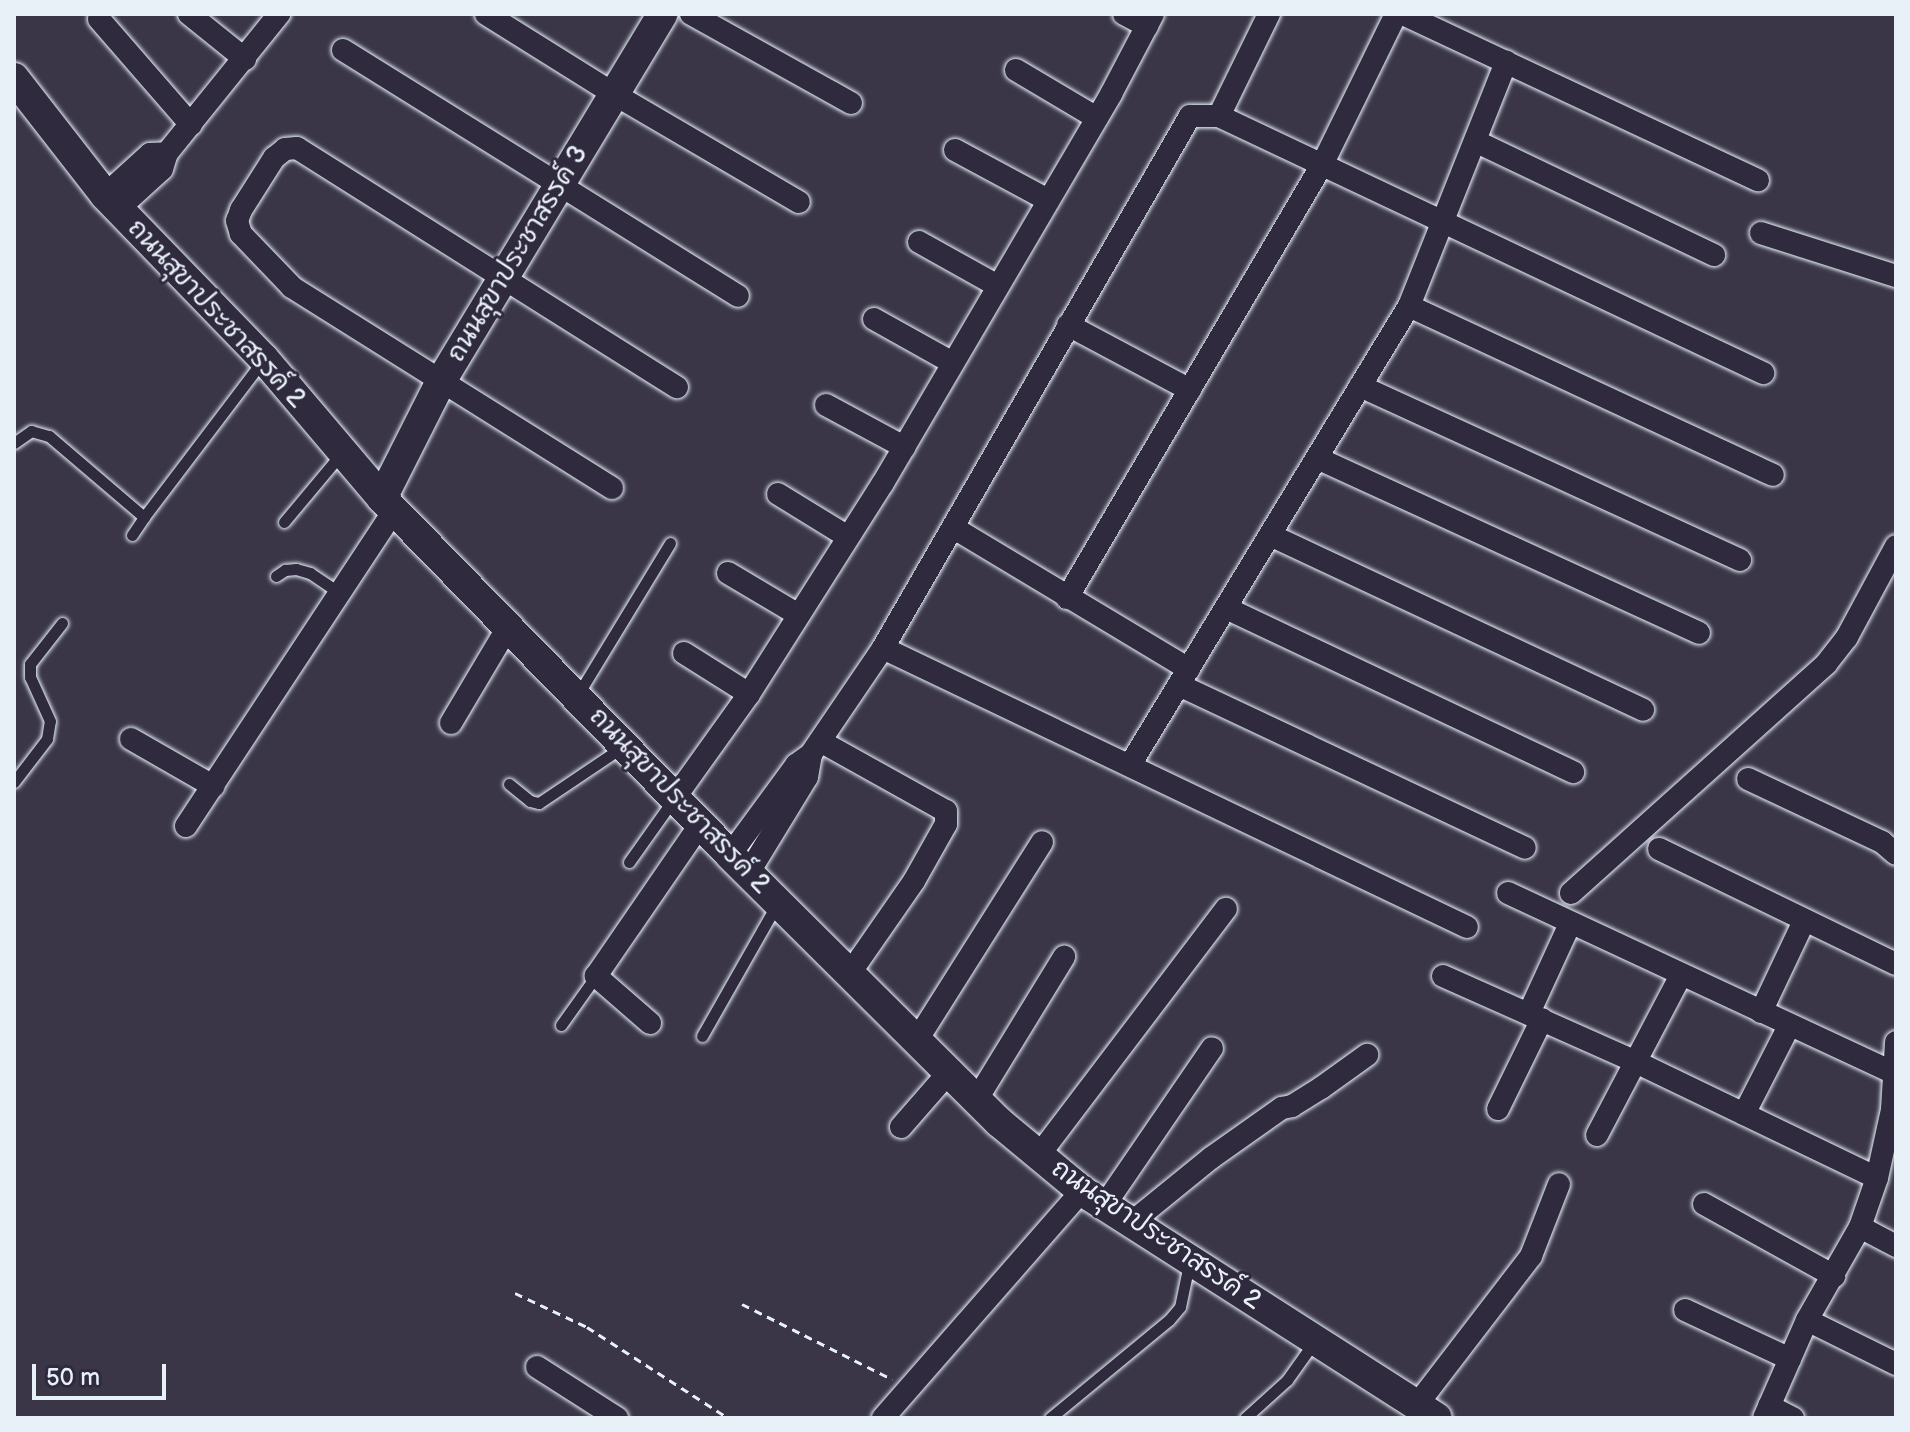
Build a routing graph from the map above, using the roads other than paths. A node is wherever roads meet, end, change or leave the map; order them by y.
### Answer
1 (189, 14) edge
2 (279, 14) edge
3 (486, 14) edge
4 (663, 14) edge
5 (691, 14) edge
6 (1124, 14) edge
7 (1269, 14) edge
8 (1396, 14) edge
9 (1403, 14) edge
10 (99, 19) dead end
11 (1150, 20) edge
12 (343, 50) dead end
13 (245, 59) junction
14 (1506, 62) junction
15 (1016, 70) dead end
16 (14, 78) edge
17 (614, 94) junction
18 (851, 103) dead end
19 (1219, 116) junction
20 (1097, 118) junction
21 (191, 125) junction
22 (1475, 141) junction
23 (955, 150) dead end
24 (1323, 163) junction
25 (1758, 180) dead end
26 (559, 185) junction
27 (1048, 200) junction
28 (111, 202) junction
29 (799, 202) dead end
30 (1442, 224) junction
31 (1761, 233) dead end
32 (919, 242) dead end
33 (1714, 255) dead end
34 (1896, 276) edge
35 (503, 278) junction
36 (998, 286) junction
37 (738, 296) dead end
38 (1409, 306) junction
39 (874, 319) dead end
40 (1068, 325) junction
41 (264, 359) junction
42 (953, 363) junction
43 (1763, 373) dead end
44 (440, 383) junction
45 (1360, 386) junction
46 (677, 387) dead end
47 (1190, 390) junction
48 (826, 405) dead end
49 (14, 443) edge
50 (904, 447) junction
51 (341, 454) junction
52 (1317, 458) junction
53 (1773, 475) dead end
54 (612, 488) dead end
55 (778, 494) dead end
56 (388, 504) junction
57 (144, 517) junction
58 (284, 522) dead end
59 (954, 528) junction
60 (132, 535) dead end
61 (1270, 535) junction
62 (848, 537) junction
63 (670, 543) dead end
64 (1896, 546) edge
65 (1740, 560) dead end
66 (728, 573) dead end
67 (276, 576) dead end
68 (340, 593) junction
69 (1067, 598) junction
70 (1226, 608) junction
71 (797, 614) junction
72 (62, 623) dead end
73 (508, 627) junction
74 (1699, 633) dead end
75 (883, 648) junction
76 (684, 653) dead end
77 (1184, 677) junction
78 (749, 694) junction
79 (577, 696) junction
80 (1643, 710) dead end
81 (451, 723) dead end
82 (131, 739) dead end
83 (625, 745) junction
84 (815, 747) junction
85 (1130, 765) junction
86 (1573, 772) dead end
87 (1748, 779) dead end
88 (14, 782) edge
89 (509, 784) dead end
90 (213, 786) junction
91 (676, 796) junction
92 (701, 823) junction
93 (186, 826) dead end
94 (1042, 842) dead end
95 (1525, 848) dead end
96 (1659, 849) dead end
97 (1896, 854) edge
98 (629, 862) dead end
99 (739, 864) junction
100 (1508, 893) dead end
101 (1571, 893) dead end
102 (778, 902) junction
103 (1226, 909) dead end
104 (1804, 921) junction
105 (1570, 924) junction
106 (1467, 927) dead end
107 (1064, 957) dead end
108 (1896, 964) edge
109 (850, 973) junction
110 (1681, 975) junction
111 (596, 976) junction
112 (1443, 976) dead end
113 (1761, 1012) junction
114 (1535, 1016) junction
115 (650, 1023) dead end
116 (561, 1025) dead end
117 (1789, 1026) junction
118 (702, 1036) dead end
119 (917, 1040) junction
120 (1896, 1042) edge
121 (1212, 1048) dead end
122 (1367, 1055) dead end
123 (1638, 1063) junction
124 (949, 1072) junction
125 (1894, 1073) edge
126 (977, 1099) junction
127 (1498, 1109) dead end
128 (1744, 1114) junction
129 (901, 1127) dead end
130 (1597, 1135) dead end
131 (1039, 1155) junction
132 (1877, 1178) junction
133 (1559, 1184) dead end
134 (1093, 1199) junction
135 (1704, 1204) dead end
136 (1131, 1223) junction
137 (1860, 1227) junction
138 (1896, 1246) edge
139 (1190, 1261) junction
140 (1834, 1276) junction
141 (1685, 1310) dead end
142 (1807, 1320) junction
143 (1315, 1341) junction
144 (1790, 1359) junction
145 (1896, 1364) edge
146 (537, 1367) dead end
147 (1767, 1412) edge
148 (1422, 1413) edge
149 (617, 1418) edge
150 (883, 1418) edge
151 (1050, 1418) edge
152 (1245, 1418) edge
153 (1793, 1418) edge

1 - 13 street
2 - 13 street
3 - 17 street
4 - 17 street, ถนนสุขาประชาสรรค์ 3
5 - 18 street
6 - 11 street
7 - 19 street
8 - 24 street
9 - 14 street
10 - 21 street
11 - 20 street
12 - 26 street
13 - 21 street
14 - 22 street
14 - 25 street
15 - 20 street
16 - 28 street, ถนนสุขาประชาสรรค์ 2
17 - 26 street, ถนนสุขาประชาสรรค์ 3
17 - 29 street
19 - 24 street
19 - 40 street
20 - 27 street
21 - 28 street
22 - 30 street
22 - 33 street
23 - 27 street
24 - 30 street
24 - 47 street
26 - 35 street, ถนนสุขาประชาสรรค์ 3
26 - 37 street
27 - 36 street
28 - 41 street, ถนนสุขาประชาสรรค์ 2
30 - 38 street
30 - 43 street
31 - 34 street
32 - 36 street
35 - 44 street, ถนนสุขาประชาสรรค์ 3
35 - 44 street
35 - 46 street
36 - 42 street
38 - 45 street
38 - 53 street
39 - 42 street
40 - 47 street
40 - 59 street
41 - 51 street, ถนนสุขาประชาสรรค์ 2
41 - 57 lane
42 - 50 street
44 - 54 street
44 - 56 street, ถนนสุขาประชาสรรค์ 3
45 - 52 street
45 - 65 street
47 - 69 street
48 - 50 street
49 - 57 lane
50 - 62 street
51 - 56 street, ถนนสุขาประชาสรรค์ 2
51 - 58 lane
52 - 61 street
52 - 74 street
55 - 62 street
56 - 68 street
56 - 73 street, ถนนสุขาประชาสรรค์ 2
57 - 60 lane
59 - 69 street
59 - 75 street
61 - 70 street
61 - 80 street
62 - 71 street
63 - 79 lane
64 - 101 street
66 - 71 street
67 - 68 lane
68 - 90 street
69 - 77 street
70 - 77 street
70 - 86 street
71 - 78 street
72 - 88 lane
73 - 79 street, ถนนสุขาประชาสรรค์ 2
73 - 81 street
75 - 84 street
75 - 85 street
76 - 78 street
77 - 85 street
77 - 95 street
78 - 91 street
79 - 83 street, ถนนสุขาประชาสรรค์ 2
82 - 90 street
83 - 89 lane
83 - 91 street, ถนนสุขาประชาสรรค์ 2
84 - 99 street
84 - 109 street
85 - 106 street
87 - 97 street
90 - 93 street
91 - 92 street, ถนนสุขาประชาสรรค์ 2
91 - 98 lane
92 - 99 street, ถนนสุขาประชาสรรค์ 2
92 - 111 street
94 - 119 street
96 - 104 street
99 - 102 street, ถนนสุขาประชาสรรค์ 2
100 - 105 street
102 - 109 street, ถนนสุขาประชาสรรค์ 2
102 - 118 lane
103 - 131 street
104 - 108 street
104 - 113 street
105 - 110 street
105 - 114 street
107 - 126 street
109 - 119 street, ถนนสุขาประชาสรรค์ 2
110 - 113 street
110 - 123 street
111 - 115 street
111 - 116 lane
112 - 114 street
113 - 117 street
114 - 123 street
114 - 127 street
117 - 125 street
117 - 128 street
119 - 124 street, ถนนสุขาประชาสรรค์ 2
120 - 125 street
121 - 134 street
122 - 136 street
123 - 128 street
123 - 130 street
124 - 126 street, ถนนสุขาประชาสรรค์ 2
124 - 129 street
125 - 132 street
126 - 131 street, ถนนสุขาประชาสรรค์ 2
128 - 132 street
131 - 134 street, ถนนสุขาประชาสรรค์ 2
132 - 137 street
133 - 148 street
134 - 136 street, ถนนสุขาประชาสรรค์ 2
134 - 150 street
135 - 140 street
136 - 139 street, ถนนสุขาประชาสรรค์ 2
137 - 138 street
137 - 140 street
139 - 143 street, ถนนสุขาประชาสรรค์ 2
139 - 151 lane
140 - 142 street
141 - 144 street
142 - 144 street
142 - 145 street
143 - 148 street, ถนนสุขาประชาสรรค์ 2
143 - 152 lane
144 - 147 street
146 - 149 street
147 - 153 street

